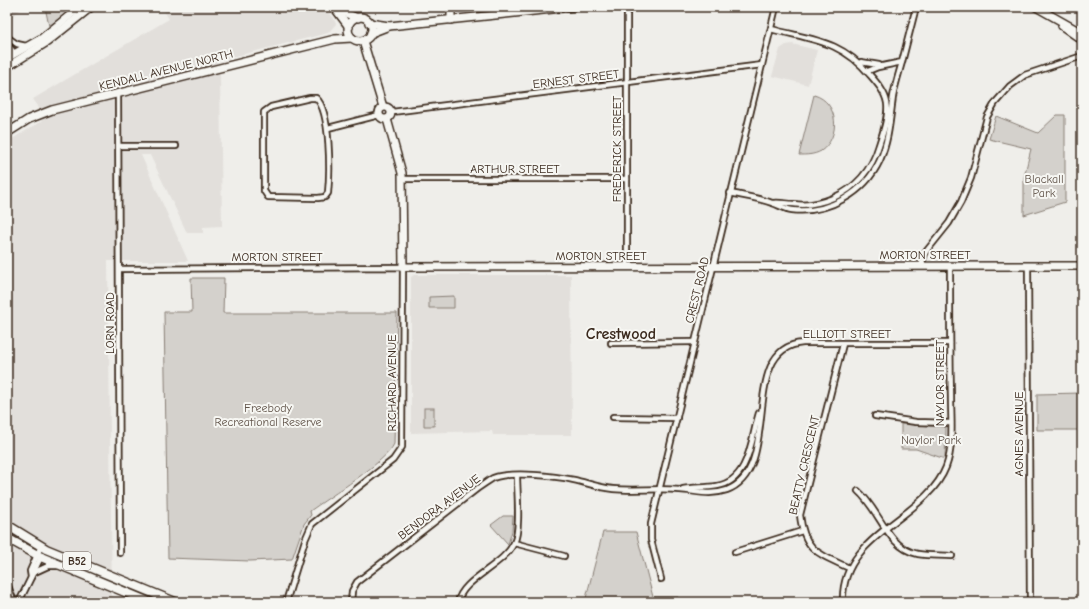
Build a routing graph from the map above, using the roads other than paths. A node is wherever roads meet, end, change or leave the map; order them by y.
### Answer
1 (80, 7) edge
2 (91, 7) edge
3 (451, 7) edge
4 (572, 7) edge
5 (627, 7) edge
6 (776, 7) edge
7 (916, 7) edge
8 (1036, 7) edge
9 (335, 8) edge
10 (515, 10) edge
11 (358, 18) junction
12 (451, 20) junction
13 (370, 23) junction
14 (390, 26) junction
15 (348, 28) junction
16 (771, 29) junction
17 (371, 33) junction
18 (7, 37) edge
19 (352, 38) junction
20 (1081, 38) edge
21 (335, 39) junction
22 (363, 41) junction
23 (7, 44) edge
24 (28, 47) junction
25 (1082, 56) edge
26 (12, 57) edge
27 (859, 61) junction
28 (902, 62) junction
29 (762, 65) junction
30 (885, 65) junction
31 (7, 67) edge
32 (868, 71) junction
33 (627, 82) junction
34 (118, 93) junction
35 (894, 96) junction
36 (383, 107) junction
37 (887, 107) junction
38 (392, 112) junction
39 (379, 115) junction
40 (387, 119) junction
41 (328, 128) junction
42 (7, 133) edge
43 (119, 146) junction
44 (176, 146) dead end
45 (403, 179) junction
46 (627, 179) junction
47 (730, 193) junction
48 (773, 203) junction
49 (921, 266) junction
50 (950, 266) junction
51 (1082, 266) edge
52 (627, 267) junction
53 (713, 267) junction
54 (1028, 267) junction
55 (402, 268) junction
56 (120, 269) junction
57 (694, 342) junction
58 (611, 343) dead end
59 (950, 343) junction
60 (843, 344) junction
61 (875, 416) dead end
62 (612, 417) dead end
63 (677, 418) junction
64 (951, 423) junction
65 (517, 476) junction
66 (659, 489) junction
67 (858, 491) dead end
68 (7, 525) edge
69 (886, 528) junction
70 (802, 531) junction
71 (7, 538) edge
72 (514, 543) junction
73 (43, 547) junction
74 (735, 552) dead end
75 (120, 553) dead end
76 (39, 556) junction
77 (564, 556) dead end
78 (952, 556) dead end
79 (61, 565) junction
80 (849, 568) junction
81 (35, 572) junction
82 (31, 577) junction
83 (661, 578) dead end
84 (7, 583) edge
85 (14, 602) edge
86 (19, 602) edge
87 (149, 602) edge
88 (175, 602) edge
89 (286, 602) edge
90 (351, 602) edge
91 (458, 602) edge
92 (843, 602) edge
93 (1030, 602) edge

1 - 24 street
2 - 26 street
3 - 12 street
4 - 10 street
5 - 33 street, FREDERICK STREET
6 - 16 street, CREST ROAD
7 - 28 street
8 - 20 street
9 - 11 street
9 - 15 street
10 - 12 street
11 - 13 street
11 - 15 street
12 - 14 street
13 - 14 street
13 - 17 street
14 - 17 street
15 - 19 street
15 - 21 street, KENDALL AVENUE NORTH
16 - 27 street
16 - 29 street, CREST ROAD
17 - 22 street
18 - 24 street
19 - 21 street, KENDALL AVENUE NORTH
19 - 22 street
21 - 34 street, KENDALL AVENUE NORTH
22 - 36 street
23 - 26 street
24 - 26 street
25 - 49 street
26 - 31 street
27 - 30 street
27 - 32 street
28 - 30 street
28 - 35 street
29 - 33 street, ERNEST STREET
29 - 47 street, CREST ROAD
30 - 32 street
32 - 37 street
33 - 38 street, ERNEST STREET
33 - 46 street, FREDERICK STREET
34 - 42 street, KENDALL AVENUE NORTH
34 - 43 street, LORN ROAD
35 - 37 street
35 - 48 street
36 - 38 street
36 - 39 street
37 - 48 street
38 - 40 street
39 - 40 street
39 - 41 street
40 - 45 street, RICHARD AVENUE
41 - 41 street
43 - 44 street
43 - 56 street, LORN ROAD
45 - 46 street, ARTHUR STREET
45 - 55 street, RICHARD AVENUE
46 - 52 street, FREDERICK STREET
47 - 48 street
47 - 53 street, CREST ROAD
49 - 50 street, MORTON STREET
49 - 53 street, MORTON STREET
50 - 54 street, MORTON STREET
50 - 59 street, NAYLOR STREET
51 - 54 street, MORTON STREET
52 - 53 street, MORTON STREET
52 - 55 street, MORTON STREET
53 - 57 street, CREST ROAD
54 - 93 street, AGNES AVENUE
55 - 56 street, MORTON STREET
55 - 89 street, RICHARD AVENUE
56 - 75 street, LORN ROAD
57 - 58 street
57 - 63 street, CREST ROAD
59 - 60 street, ELLIOTT STREET
59 - 64 street, NAYLOR STREET
60 - 66 street, ELLIOTT STREET
60 - 70 street, BEATTY CRESCENT
61 - 64 street
62 - 63 street
63 - 66 street, CREST ROAD
64 - 69 street, NAYLOR STREET
65 - 66 street, BENDORA AVENUE
65 - 72 street
65 - 90 street, BENDORA AVENUE
66 - 83 street, CREST ROAD
67 - 69 street
68 - 73 highway, B52
69 - 78 street
69 - 80 street, NAYLOR STREET
70 - 74 street
70 - 80 street, BEATTY CRESCENT
71 - 76 highway, B52
72 - 77 street
72 - 91 street
73 - 76 street
73 - 88 highway, B52
76 - 79 highway, B52
76 - 81 street
76 - 82 street
79 - 81 street
79 - 87 highway, B52
80 - 92 street, NAYLOR STREET
81 - 82 street
82 - 86 street
84 - 85 street

